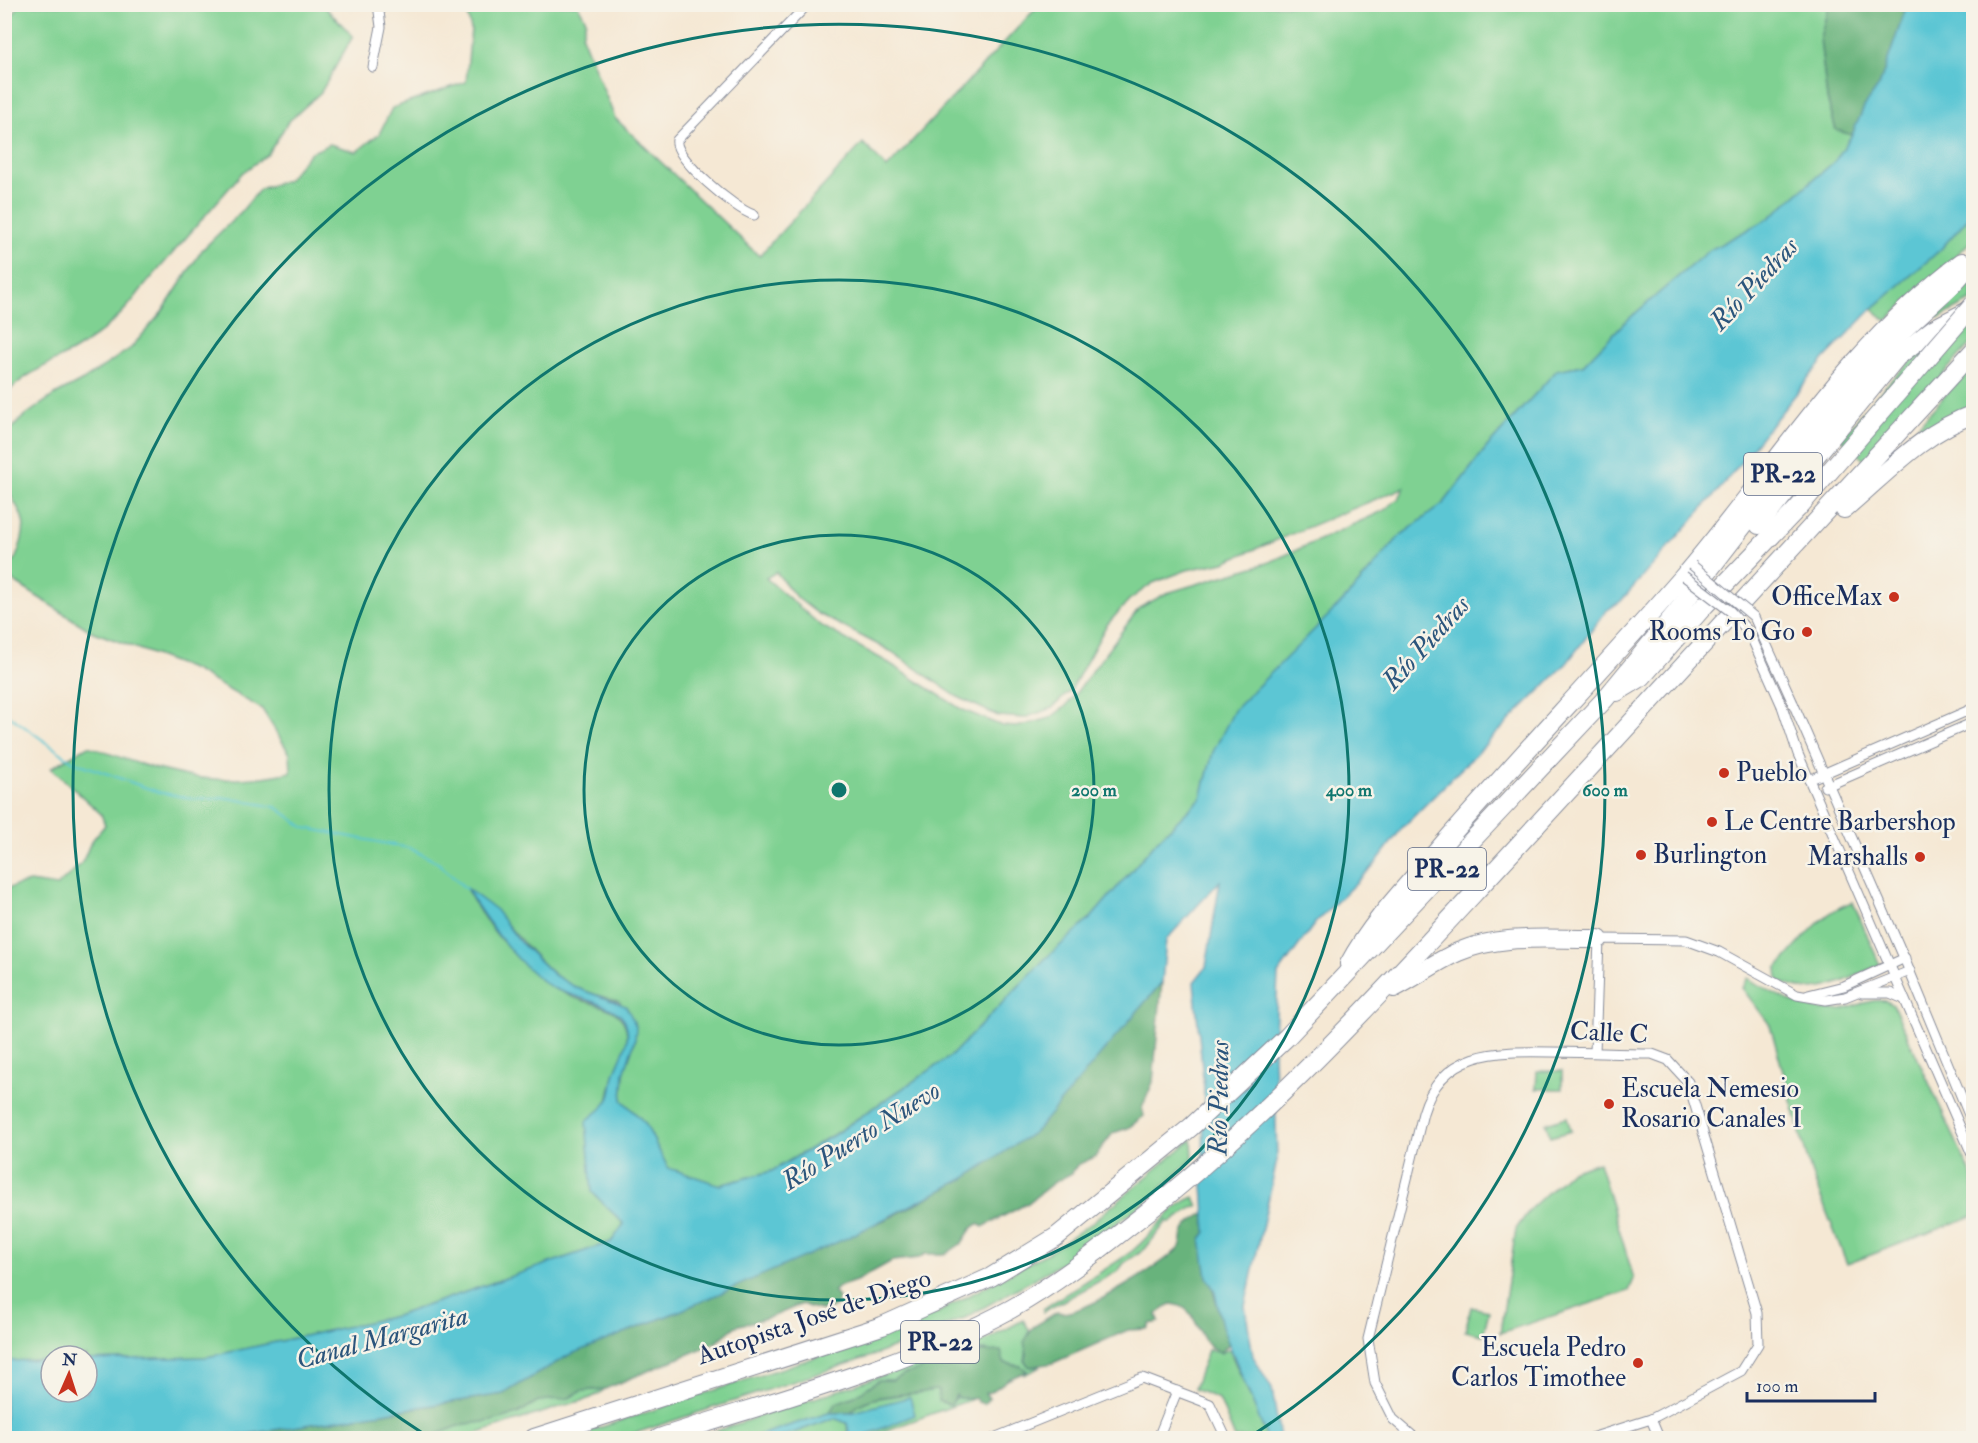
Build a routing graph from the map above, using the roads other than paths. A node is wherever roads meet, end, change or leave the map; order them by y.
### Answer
1 (378, 4) edge
2 (808, 4) edge
3 (373, 67) dead end
4 (754, 215) dead end
5 (1974, 253) edge
6 (1974, 261) edge
7 (1974, 304) edge
8 (1966, 312) edge
9 (1974, 350) edge
10 (1974, 414) edge
11 (1791, 552) junction
12 (1688, 571) junction
13 (1679, 609) junction
14 (1605, 699) junction
15 (1974, 708) edge
16 (1974, 722) edge
17 (1823, 774) junction
18 (1809, 780) junction
19 (1828, 786) junction
20 (1814, 792) junction
21 (1599, 939) junction
22 (1905, 958) junction
23 (1889, 965) junction
24 (1910, 971) junction
25 (1894, 977) junction
26 (1338, 985) junction
27 (1379, 995) junction
28 (1797, 995) junction
29 (1851, 995) junction
30 (1904, 999) junction
31 (1596, 1052) junction
32 (1974, 1127) edge
33 (1974, 1159) edge
34 (1177, 1391) junction
35 (1651, 1419) junction
36 (534, 1438) edge
37 (659, 1438) edge
38 (994, 1438) edge
39 (1158, 1438) edge
40 (1226, 1438) edge
41 (1415, 1438) edge
42 (1591, 1438) edge
43 (1659, 1438) edge

1 - 3 street
2 - 4 street
5 - 12 highway
6 - 13 highway, Autopista José de Diego / PR-22
7 - 14 highway, bridge
8 - 13 highway
9 - 11 highway, PR-22
10 - 11 highway
11 - 27 highway, PR-22
12 - 17 street, bridge
12 - 18 street, bridge
12 - 26 highway
13 - 14 highway, Autopista José de Diego / PR-22
14 - 26 highway, Autopista José de Diego / PR-22
15 - 17 street
16 - 19 street
17 - 18 street
17 - 19 street
18 - 20 street
19 - 20 street
19 - 22 street
20 - 23 street
21 - 27 highway
21 - 28 street
21 - 31 street
22 - 23 street
22 - 24 street
23 - 25 street
23 - 28 street
24 - 25 street
24 - 32 street
25 - 29 street
25 - 30 street
26 - 36 highway, Autopista José de Diego / PR-22
27 - 37 highway, PR-22
28 - 29 street
29 - 30 street
30 - 33 street
31 - 35 street, Calle C
31 - 41 street, Calle C
34 - 38 street
34 - 39 street
34 - 40 street
35 - 42 street, Calle C
35 - 43 street

